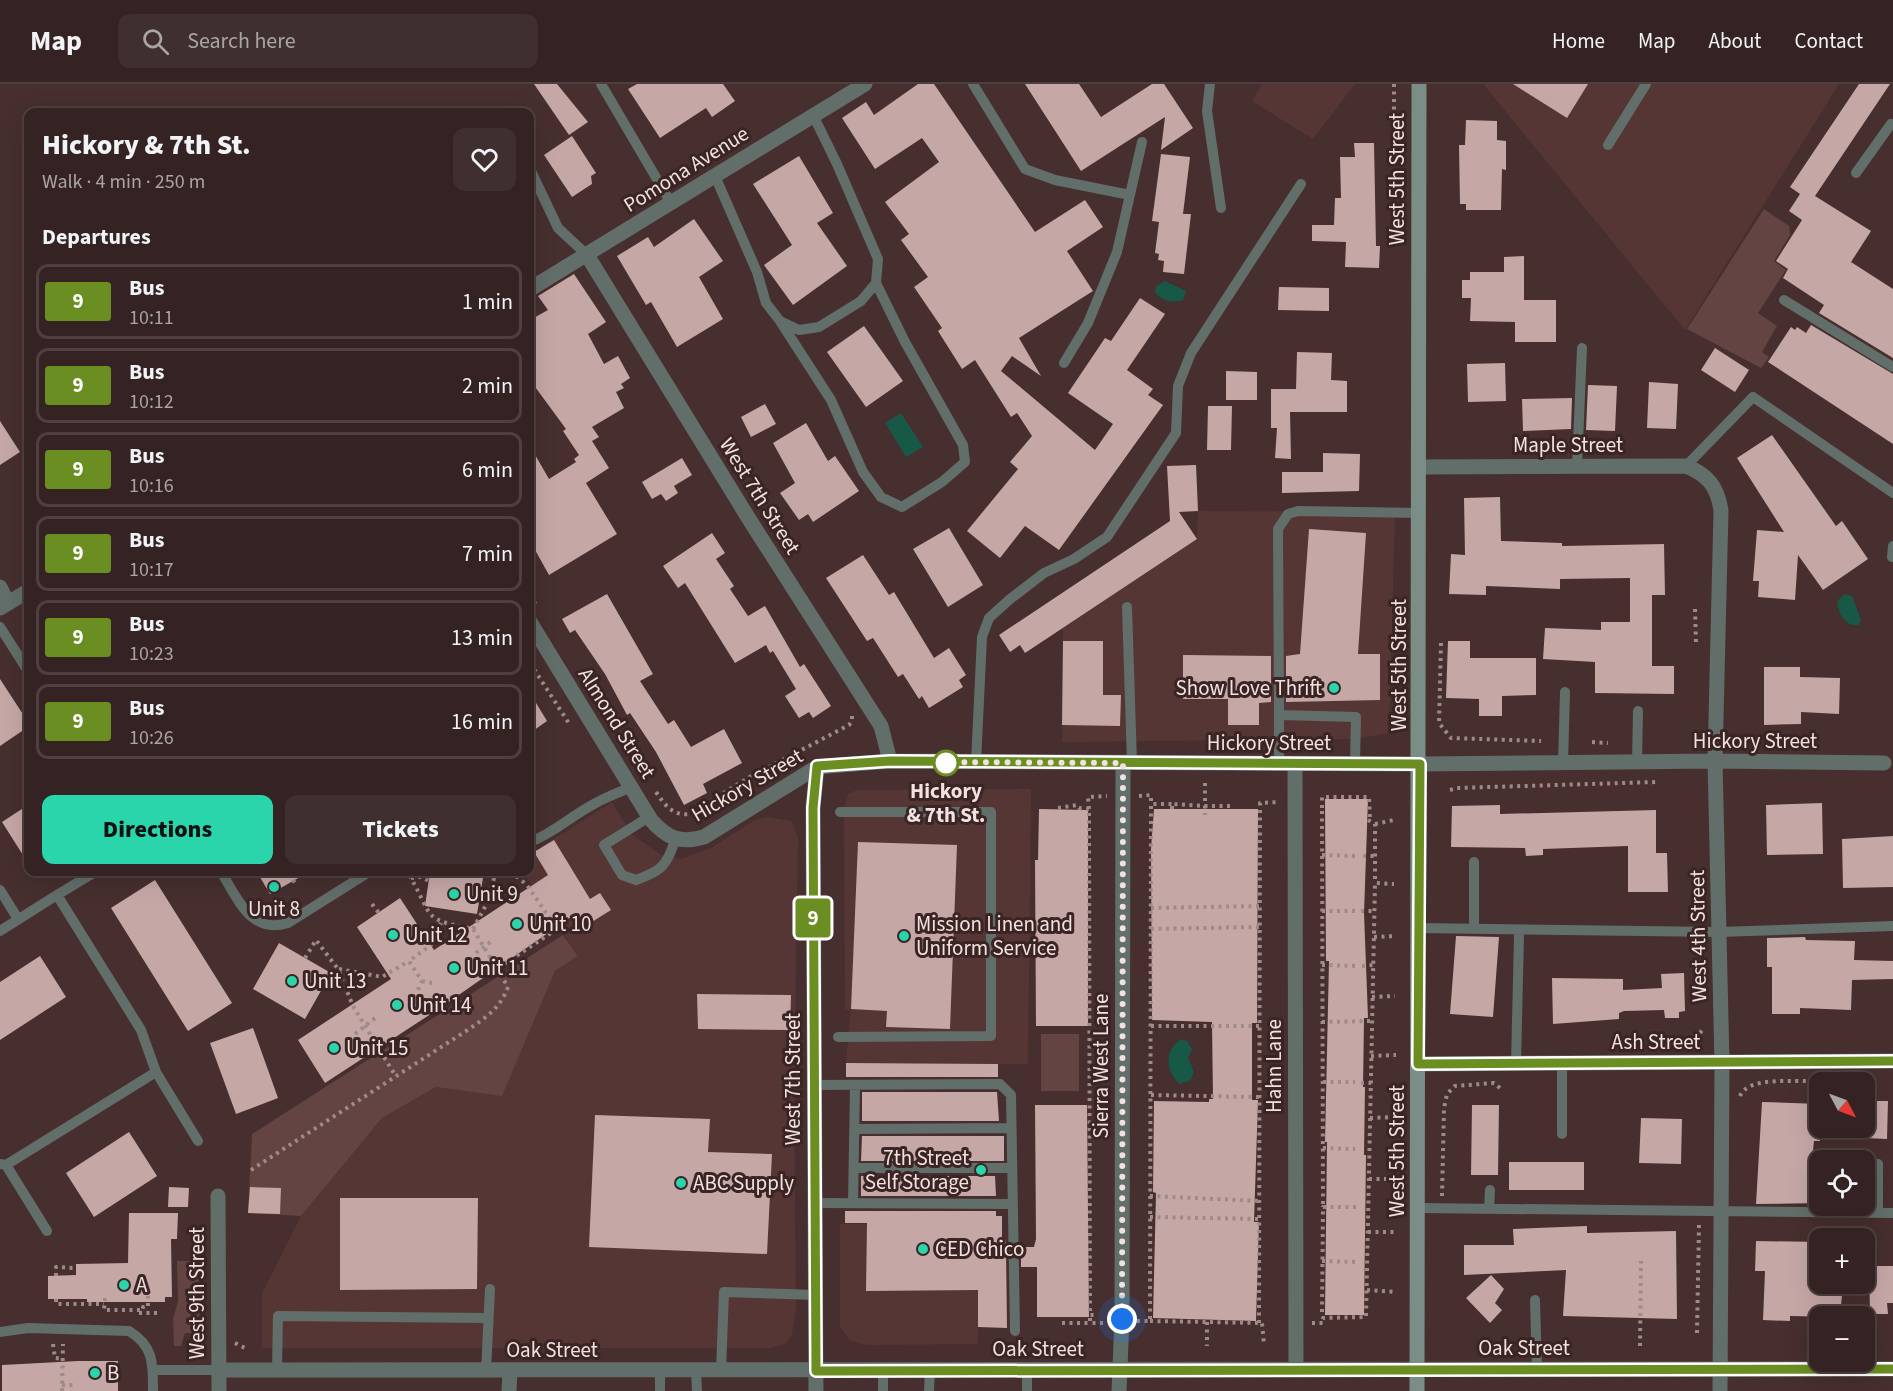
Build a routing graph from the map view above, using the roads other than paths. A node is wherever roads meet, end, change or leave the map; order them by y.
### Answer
1 (601, 84) edge
2 (864, 84) edge
3 (974, 84) edge
4 (1210, 84) edge
5 (1419, 84) edge
6 (1646, 84) edge
7 (813, 115) junction
8 (1893, 125) edge
9 (1142, 142) dead end
10 (1608, 145) dead end
11 (1856, 173) dead end
12 (715, 176) junction
13 (534, 177) edge
14 (1300, 184) dead end
15 (1130, 195) junction
16 (671, 203) junction
17 (1221, 208) dead end
18 (587, 255) junction
19 (876, 283) junction
20 (534, 287) edge
21 (1784, 300) dead end
22 (780, 321) junction
23 (1582, 348) dead end
24 (1064, 363) dead end
25 (1893, 367) edge
26 (1577, 466) junction
27 (1686, 466) junction
28 (1420, 467) junction
29 (1893, 493) edge
30 (1420, 513) junction
31 (1893, 546) edge
32 (1892, 557) edge
33 (0, 587) edge
34 (24, 594) edge
35 (4, 606) edge
36 (1127, 607) dead end
37 (0, 627) edge
38 (534, 628) edge
39 (24, 665) edge
40 (1565, 692) dead end
41 (1638, 711) dead end
42 (1279, 715) junction
43 (890, 761) junction
44 (1715, 761) junction
45 (1637, 762) junction
46 (976, 763) junction
47 (1128, 763) junction
48 (1563, 763) junction
49 (1884, 763) dead end
50 (1287, 764) junction
51 (1355, 764) junction
52 (1420, 764) junction
53 (817, 766) junction
54 (632, 786) junction
55 (840, 812) dead end
56 (649, 817) junction
57 (534, 840) edge
58 (675, 840) junction
59 (1474, 862) dead end
60 (88, 876) edge
61 (223, 876) edge
62 (363, 876) edge
63 (0, 890) edge
64 (57, 895) junction
65 (18, 919) junction
66 (1893, 926) edge
67 (1419, 928) junction
68 (1474, 928) junction
69 (0, 931) edge
70 (1719, 932) junction
71 (1519, 934) dead end
72 (838, 1037) dead end
73 (1893, 1061) edge
74 (1722, 1063) junction
75 (1418, 1064) junction
76 (1516, 1064) junction
77 (1562, 1064) junction
78 (156, 1072) junction
79 (814, 1084) junction
80 (855, 1086) junction
81 (1011, 1128) junction
82 (854, 1129) junction
83 (1562, 1134) dead end
84 (198, 1141) dead end
85 (1878, 1164) dead end
86 (3, 1165) edge
87 (854, 1168) junction
88 (1011, 1168) junction
89 (1490, 1190) dead end
90 (218, 1196) dead end
91 (815, 1203) junction
92 (853, 1203) junction
93 (1012, 1204) junction
94 (1418, 1208) junction
95 (1489, 1209) junction
96 (1721, 1213) junction
97 (1878, 1213) junction
98 (1893, 1213) edge
99 (47, 1232) dead end
100 (489, 1289) dead end
101 (816, 1295) junction
102 (1535, 1300) dead end
103 (488, 1318) junction
104 (1015, 1331) dead end
105 (0, 1332) edge
106 (1418, 1368) junction
107 (1720, 1368) junction
108 (1296, 1369) junction
109 (1537, 1369) junction
110 (1893, 1369) edge
111 (153, 1370) junction
112 (219, 1370) junction
113 (277, 1370) junction
114 (1027, 1370) junction
115 (1119, 1370) junction
116 (486, 1371) junction
117 (510, 1371) junction
118 (660, 1371) junction
119 (696, 1371) junction
120 (721, 1371) junction
121 (816, 1371) junction
122 (884, 1371) junction
123 (930, 1371) junction
124 (153, 1391) edge
125 (219, 1391) edge
126 (509, 1391) edge
127 (660, 1391) edge
128 (697, 1391) edge
129 (816, 1391) edge
130 (883, 1391) edge
131 (929, 1391) edge
132 (1027, 1391) edge
133 (1119, 1391) edge
134 (1417, 1391) edge
135 (1720, 1391) edge

1 - 16 lane
2 - 7 street, Pomona Avenue
3 - 15 lane
4 - 17 lane
5 - 28 street, West 5th Street
6 - 10 lane
7 - 12 street, Pomona Avenue
7 - 19 lane
8 - 11 lane
9 - 15 lane
12 - 16 street, Pomona Avenue
12 - 22 lane
13 - 18 lane
14 - 46 lane
15 - 24 lane
16 - 18 street, Pomona Avenue
18 - 20 street, Pomona Avenue
18 - 43 street, West 7th Street
19 - 22 lane
19 - 22 lane
21 - 25 lane
23 - 26 lane
26 - 27 street, Maple Street
26 - 28 street, Maple Street
27 - 29 lane
27 - 44 street, West 4th Street
28 - 30 street, West 5th Street
30 - 42 lane
30 - 52 street, West 5th Street
31 - 32 lane
33 - 35 street
34 - 35 street
36 - 47 lane
37 - 39 lane
38 - 54 street, Almond Street
40 - 48 lane
41 - 45 lane
42 - 50 lane
42 - 51 lane
43 - 46 street, Hickory Street
43 - 53 street, Hickory Street
44 - 45 street, Hickory Street
44 - 49 street, Hickory Street
44 - 70 street, West 4th Street
45 - 48 street, Hickory Street
46 - 47 street, Hickory Street
47 - 50 street, Hickory Street
47 - 115 street, Sierra West Lane
48 - 52 street, Hickory Street
50 - 51 street, Hickory Street
50 - 108 street, Hahn Lane
51 - 52 street, Hickory Street
52 - 67 street, West 5th Street
53 - 58 street, Hickory Street
53 - 79 street, West 7th Street
54 - 56 street, Almond Street
54 - 57 lane
55 - 72 lane
56 - 58 street, Almond Street
56 - 58 lane
59 - 68 lane
60 - 64 lane
61 - 62 lane
63 - 65 lane
64 - 65 lane
64 - 78 lane
65 - 69 lane
66 - 70 lane
67 - 68 lane
67 - 75 street, West 5th Street
68 - 70 lane
70 - 74 street, West 4th Street
71 - 76 lane
73 - 74 street, Ash Street
74 - 77 street, Ash Street
74 - 96 street, West 4th Street
75 - 76 street, Ash Street
75 - 94 street, West 5th Street
76 - 77 street, Ash Street
77 - 83 lane
78 - 84 lane
78 - 86 lane
79 - 80 lane
79 - 91 street, West 7th Street
80 - 81 lane
80 - 82 lane
81 - 82 lane
81 - 88 lane
82 - 87 lane
85 - 97 lane
86 - 99 lane
87 - 88 lane
87 - 92 lane
88 - 93 lane
89 - 95 lane
90 - 112 street, West 9th Street
91 - 92 lane
91 - 101 street, West 7th Street
92 - 93 lane
93 - 104 lane
94 - 95 lane
94 - 106 street, West 5th Street
95 - 96 lane
96 - 97 lane
96 - 107 street, West 4th Street
97 - 98 lane
100 - 103 lane
101 - 120 lane
101 - 121 street, West 7th Street
102 - 109 lane
103 - 113 lane
103 - 116 lane
105 - 111 lane
106 - 108 street, Oak Street
106 - 109 street, Oak Street
106 - 134 street, West 5th Street
107 - 109 street, Oak Street
107 - 110 street, Oak Street
107 - 135 street, West 4th Street
108 - 115 street, Oak Street
111 - 112 lane
111 - 124 lane
112 - 113 street, Oak Street
112 - 125 street, West 9th Street
113 - 116 street, Oak Street
114 - 115 street, Oak Street
114 - 123 street, Oak Street
114 - 132 lane
115 - 133 street, Sierra West Lane
116 - 117 street, Oak Street
117 - 118 street, Oak Street
117 - 126 street
118 - 119 street, Oak Street
118 - 127 lane
119 - 120 street, Oak Street
119 - 128 lane
120 - 121 street, Oak Street
121 - 122 street, Oak Street
121 - 129 street, West 7th Street
122 - 123 street, Oak Street
122 - 130 lane
123 - 131 lane

